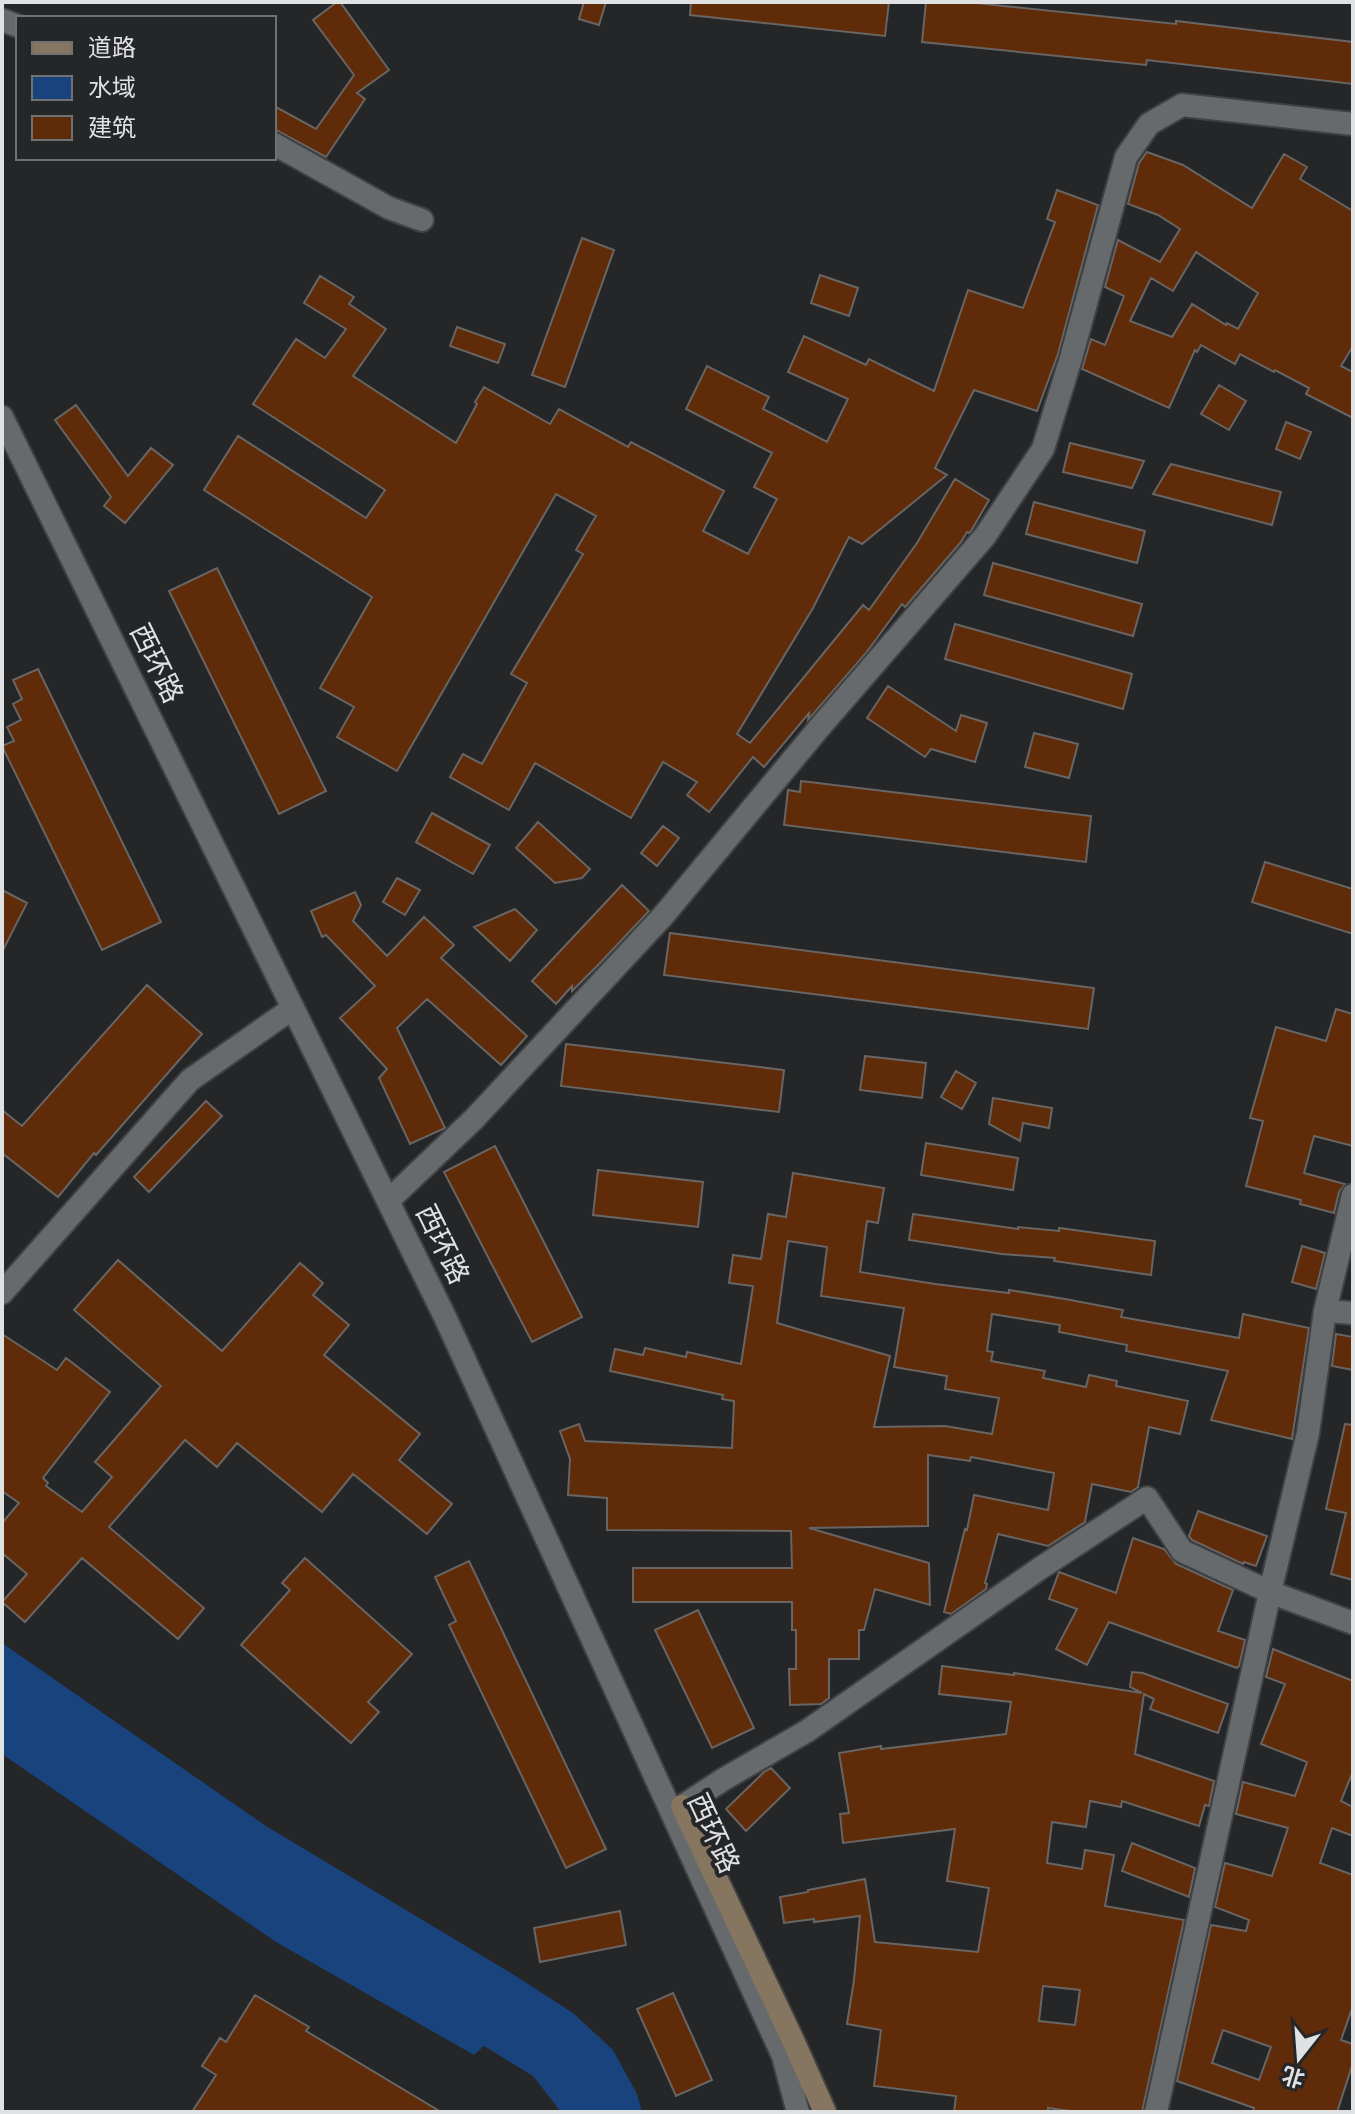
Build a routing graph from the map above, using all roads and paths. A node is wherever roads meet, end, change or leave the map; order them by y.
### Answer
1 (1353, 124) edge
2 (276, 145) edge
3 (422, 220) dead end
4 (2, 417) edge
5 (293, 1008) junction
6 (1353, 1195) edge
7 (388, 1201) junction
8 (2, 1293) edge
9 (1325, 1311) junction
10 (1353, 1313) edge
11 (1270, 1592) junction
12 (1353, 1623) edge
13 (677, 1809) junction
14 (798, 2112) edge
15 (825, 2112) edge
16 (1156, 2112) edge

1 - 7 street
2 - 3 street
4 - 5 street, 西环路
5 - 7 street, 西环路
5 - 8 street
6 - 9 street
7 - 13 street, 西环路
9 - 10 street
9 - 11 street
11 - 12 street
11 - 13 street
11 - 16 street
13 - 14 street, 西环路
13 - 15 main road, 西环路

